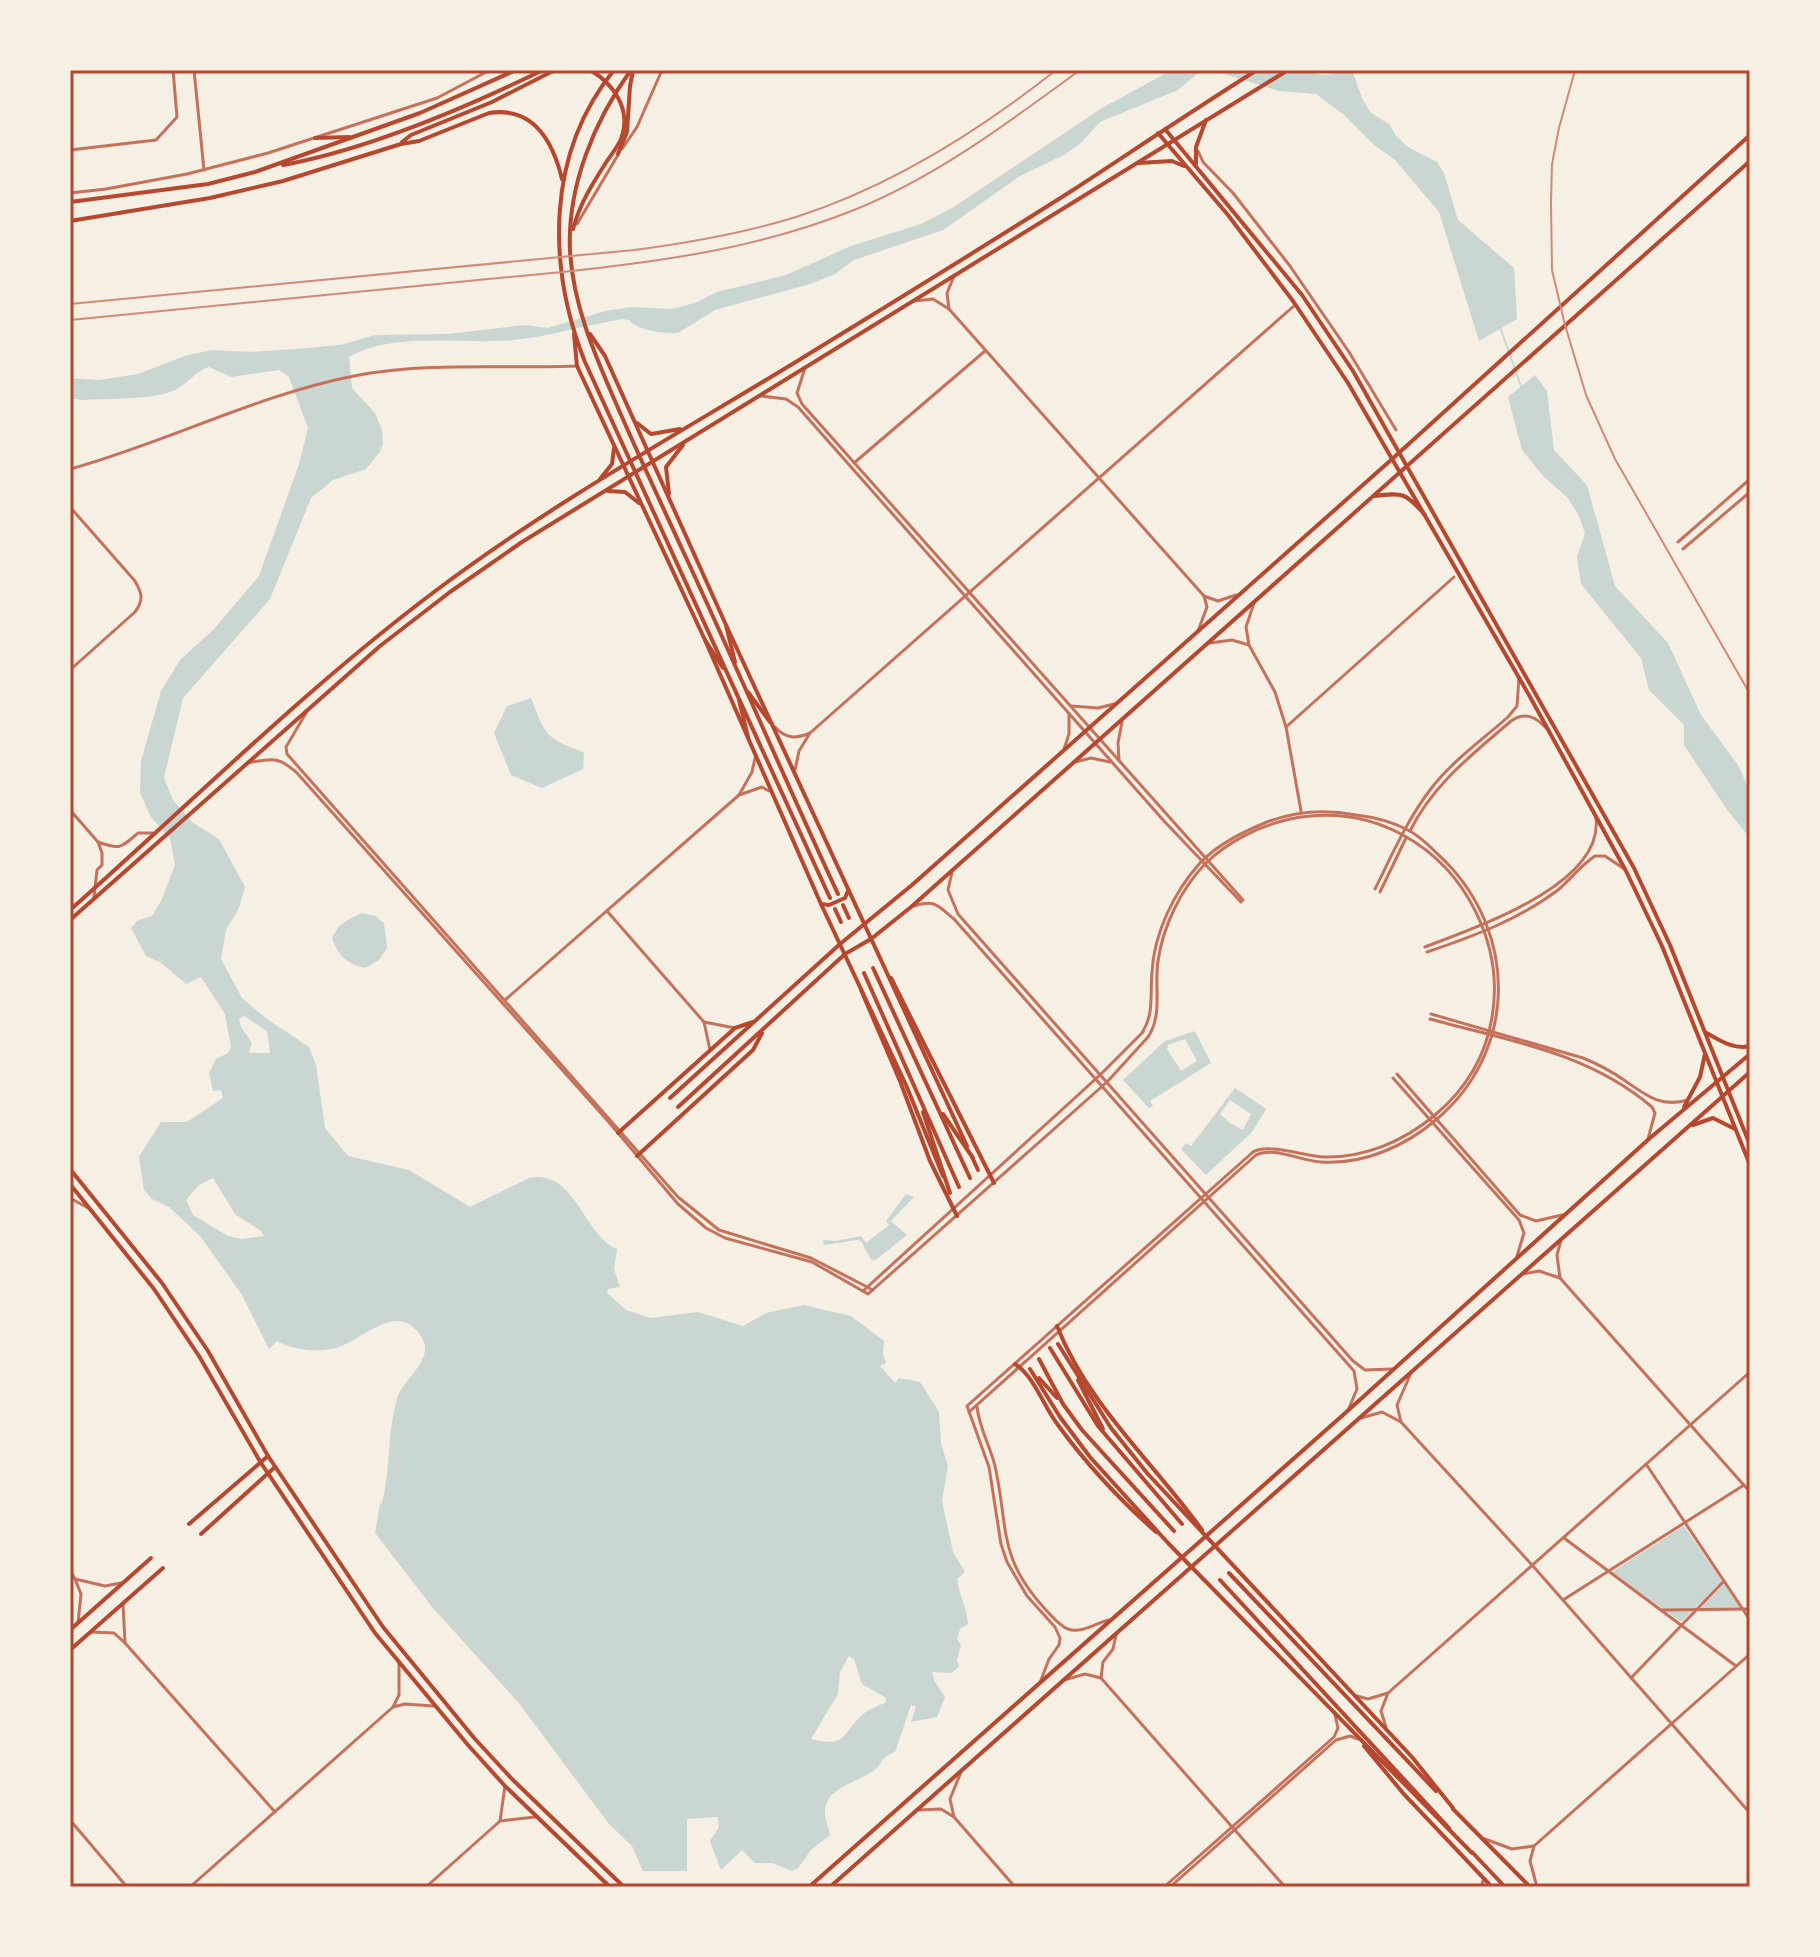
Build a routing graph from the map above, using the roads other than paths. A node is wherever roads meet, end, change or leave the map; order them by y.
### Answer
1 (173, 70) edge
2 (194, 70) edge
3 (490, 70) edge
4 (516, 70) edge
5 (543, 70) edge
6 (555, 70) edge
7 (590, 70) edge
8 (614, 70) edge
9 (632, 70) edge
10 (662, 70) edge
11 (1257, 70) edge
12 (1288, 70) edge
13 (1206, 120) junction
14 (1165, 129) junction
15 (1158, 133) junction
16 (1750, 135) edge
17 (355, 136) junction
18 (315, 138) junction
19 (1174, 140) junction
20 (401, 144) junction
21 (1167, 144) junction
22 (1196, 147) junction
23 (70, 150) edge
24 (618, 154) junction
25 (1750, 161) edge
26 (1135, 164) junction
27 (1187, 167) junction
28 (1197, 167) junction
29 (268, 168) junction
30 (204, 170) junction
31 (562, 182) junction
32 (70, 193) edge
33 (70, 201) edge
34 (70, 221) edge
35 (570, 238) junction
36 (954, 276) junction
37 (914, 301) junction
38 (1295, 305) junction
39 (949, 309) junction
40 (585, 327) junction
41 (574, 334) junction
42 (985, 350) junction
43 (577, 366) junction
44 (805, 368) junction
45 (761, 396) junction
46 (634, 421) junction
47 (682, 429) junction
48 (1396, 430) dead end
49 (685, 443) junction
50 (614, 446) junction
51 (648, 451) junction
52 (1400, 453) junction
53 (1391, 460) junction
54 (653, 462) junction
55 (854, 463) junction
56 (1407, 465) junction
57 (624, 466) junction
58 (70, 469) edge
59 (1399, 473) junction
60 (629, 477) junction
61 (1097, 478) junction
62 (1750, 479) edge
63 (598, 482) junction
64 (605, 491) junction
65 (1750, 492) edge
66 (1372, 497) junction
67 (670, 499) junction
68 (642, 504) junction
69 (70, 507) edge
70 (1425, 515) junction
71 (1678, 542) dead end
72 (1683, 549) dead end
73 (1454, 577) dead end
74 (970, 592) junction
75 (1240, 594) junction
76 (965, 596) junction
77 (1204, 596) junction
78 (1255, 600) junction
79 (726, 625) junction
80 (1198, 631) junction
81 (705, 640) junction
82 (1206, 643) junction
83 (1249, 645) junction
84 (70, 670) edge
85 (738, 676) junction
86 (1519, 678) junction
87 (733, 683) junction
88 (743, 685) junction
89 (736, 690) junction
90 (1114, 704) junction
91 (1071, 706) junction
92 (310, 708) junction
93 (1069, 714) junction
94 (1124, 716) junction
95 (770, 722) junction
96 (1286, 727) junction
97 (1086, 729) junction
98 (1550, 731) junction
99 (810, 733) junction
100 (748, 737) junction
101 (1097, 741) junction
102 (1064, 749) junction
103 (756, 754) junction
104 (1119, 761) junction
105 (1075, 762) junction
106 (247, 763) junction
107 (1115, 765) junction
108 (794, 773) junction
109 (773, 794) junction
110 (739, 795) junction
111 (70, 810) edge
112 (1302, 815) junction
113 (1596, 815) junction
114 (1406, 832) junction
115 (153, 833) junction
116 (98, 842) junction
117 (1208, 860) junction
118 (1202, 864) junction
119 (953, 870) junction
120 (1626, 871) junction
121 (94, 888) junction
122 (1375, 889) dead end
123 (848, 891) junction
124 (1380, 892) dead end
125 (838, 894) dead end
126 (830, 898) dead end
127 (94, 899) junction
128 (821, 904) junction
129 (843, 905) dead end
130 (911, 907) junction
131 (835, 909) dead end
132 (70, 910) edge
133 (607, 911) junction
134 (849, 918) dead end
135 (70, 920) edge
136 (841, 922) dead end
137 (864, 923) junction
138 (1485, 924) junction
139 (1487, 932) junction
140 (871, 939) junction
141 (840, 944) junction
142 (845, 954) junction
143 (880, 960) junction
144 (873, 968) dead end
145 (864, 973) dead end
146 (857, 976) junction
147 (503, 1002) junction
148 (1430, 1016) dead end
149 (755, 1021) junction
150 (704, 1022) junction
151 (735, 1028) junction
152 (762, 1031) junction
153 (1705, 1032) junction
154 (1488, 1033) junction
155 (1494, 1034) junction
156 (1750, 1046) edge
157 (710, 1050) junction
158 (1705, 1054) junction
159 (1750, 1054) edge
160 (1750, 1072) edge
161 (1100, 1075) junction
162 (1395, 1076) dead end
163 (1723, 1076) junction
164 (1095, 1079) junction
165 (1107, 1082) junction
166 (1716, 1082) junction
167 (1102, 1086) junction
168 (916, 1091) junction
169 (1728, 1091) junction
170 (1722, 1096) junction
171 (670, 1098) dead end
172 (1688, 1100) junction
173 (935, 1101) junction
174 (678, 1107) dead end
175 (1683, 1110) junction
176 (1433, 1119) junction
177 (1687, 1127) junction
178 (1735, 1129) junction
179 (619, 1132) junction
180 (1647, 1141) junction
181 (1750, 1145) edge
182 (1254, 1153) junction
183 (639, 1154) junction
184 (973, 1158) junction
185 (1750, 1165) edge
186 (70, 1169) edge
187 (978, 1170) dead end
188 (990, 1176) junction
189 (970, 1178) dead end
190 (994, 1183) junction
191 (70, 1184) edge
192 (959, 1187) dead end
193 (1205, 1194) junction
194 (1201, 1197) junction
195 (70, 1198) edge
196 (1209, 1198) junction
197 (1205, 1203) junction
198 (953, 1209) junction
199 (94, 1212) junction
200 (1566, 1214) junction
201 (957, 1216) junction
202 (1561, 1239) junction
203 (1516, 1258) junction
204 (1523, 1274) junction
205 (1560, 1278) junction
206 (867, 1287) junction
207 (873, 1290) junction
208 (863, 1291) junction
209 (1058, 1329) junction
210 (1058, 1344) dead end
211 (1050, 1348) dead end
212 (1039, 1359) dead end
213 (1068, 1360) junction
214 (1017, 1365) junction
215 (1393, 1369) junction
216 (1412, 1372) junction
217 (1750, 1372) edge
218 (977, 1398) junction
219 (1063, 1404) junction
220 (977, 1405) junction
221 (1348, 1411) junction
222 (969, 1412) junction
223 (1357, 1419) junction
224 (1401, 1422) junction
225 (1691, 1424) junction
226 (1108, 1438) junction
227 (268, 1456) junction
228 (261, 1463) junction
229 (1646, 1464) junction
230 (275, 1467) junction
231 (268, 1474) junction
232 (1744, 1485) junction
233 (1750, 1492) edge
234 (1685, 1523) junction
235 (189, 1524) dead end
236 (1182, 1524) dead end
237 (1174, 1531) dead end
238 (201, 1534) dead end
239 (1206, 1535) junction
240 (1564, 1538) junction
241 (1168, 1543) junction
242 (1216, 1546) junction
243 (1183, 1556) junction
244 (151, 1558) dead end
245 (1533, 1566) junction
246 (1193, 1567) junction
247 (163, 1568) dead end
248 (70, 1570) edge
249 (1609, 1571) junction
250 (1229, 1573) dead end
251 (75, 1579) junction
252 (1220, 1580) dead end
253 (1724, 1581) junction
254 (125, 1582) junction
255 (1563, 1600) junction
256 (123, 1603) junction
257 (1697, 1609) junction
258 (1750, 1609) edge
259 (1661, 1610) junction
260 (1743, 1610) junction
261 (1109, 1620) junction
262 (1750, 1620) edge
263 (78, 1623) junction
264 (1681, 1625) junction
265 (70, 1630) edge
266 (91, 1632) junction
267 (1116, 1634) junction
268 (125, 1643) junction
269 (70, 1650) edge
270 (1750, 1654) edge
271 (399, 1661) junction
272 (1736, 1666) junction
273 (1101, 1678) junction
274 (1631, 1678) junction
275 (1041, 1680) junction
276 (1064, 1680) junction
277 (1388, 1693) junction
278 (1355, 1696) junction
279 (436, 1706) junction
280 (393, 1707) junction
281 (1335, 1715) junction
282 (1670, 1723) junction
283 (1387, 1731) junction
284 (1358, 1739) junction
285 (1364, 1746) junction
286 (961, 1772) junction
287 (505, 1786) junction
288 (1453, 1808) junction
289 (918, 1810) junction
290 (275, 1812) junction
291 (1750, 1813) edge
292 (535, 1817) junction
293 (954, 1817) junction
294 (70, 1820) edge
295 (500, 1821) junction
296 (1233, 1828) junction
297 (1482, 1838) junction
298 (1534, 1846) junction
299 (1472, 1853) junction
300 (1484, 1878) junction
301 (127, 1887) edge
302 (190, 1887) edge
303 (426, 1887) edge
304 (610, 1887) edge
305 (624, 1887) edge
306 (809, 1887) edge
307 (830, 1887) edge
308 (1015, 1887) edge
309 (1164, 1887) edge
310 (1170, 1887) edge
311 (1285, 1887) edge
312 (1481, 1887) edge
313 (1492, 1887) edge
314 (1505, 1887) edge
315 (1530, 1887) edge
316 (1537, 1887) edge

1 - 23 street
2 - 30 street
3 - 18 street
4 - 17 main road
5 - 29 main road
6 - 20 main road
7 - 35 main road
8 - 31 main road
9 - 24 main road
9 - 35 main road
10 - 24 street
11 - 14 main road
12 - 13 main road
13 - 19 main road
13 - 22 main road
14 - 15 main road
14 - 19 main road
15 - 21 main road
15 - 47 main road
16 - 52 main road
17 - 18 main road
17 - 29 main road
18 - 30 street
19 - 21 main road
19 - 28 main road
20 - 31 main road
20 - 34 main road
21 - 26 main road
21 - 27 main road
22 - 28 main road
22 - 48 street
24 - 35 street
25 - 56 main road
26 - 27 main road
26 - 36 main road
27 - 38 main road
28 - 52 main road
29 - 33 main road
30 - 32 street
31 - 41 main road
35 - 40 main road
36 - 37 main road
36 - 39 street
37 - 39 street
37 - 44 main road
38 - 53 main road
38 - 61 street
39 - 42 street
40 - 46 main road
40 - 85 main road
41 - 43 main road
41 - 87 main road
42 - 55 street
42 - 61 street
43 - 50 main road
43 - 58 street
44 - 45 main road
44 - 55 street
45 - 49 main road
45 - 76 street
46 - 47 main road
46 - 51 main road
47 - 51 main road
49 - 54 main road
49 - 67 main road
50 - 57 main road
50 - 63 main road
51 - 54 main road
51 - 57 main road
52 - 53 main road
52 - 56 main road
53 - 59 main road
53 - 75 main road
54 - 60 main road
54 - 67 main road
55 - 74 street
56 - 59 main road
56 - 153 main road
57 - 60 main road
57 - 63 main road
59 - 66 main road
59 - 70 main road
60 - 64 main road
60 - 68 main road
61 - 74 street
61 - 77 street
62 - 71 street
63 - 115 main road
64 - 68 main road
64 - 92 main road
65 - 72 street
66 - 70 main road
66 - 78 main road
67 - 79 main road
68 - 81 main road
69 - 84 street
70 - 86 main road
73 - 96 street
74 - 76 street
74 - 91 street
75 - 77 street
75 - 80 main road
76 - 93 street
76 - 99 street
77 - 80 street
78 - 82 main road
78 - 83 street
79 - 85 main road
79 - 95 main road
80 - 90 main road
81 - 87 main road
81 - 100 main road
82 - 83 street
82 - 94 main road
83 - 96 street
85 - 88 main road
86 - 98 main road
86 - 114 street
87 - 89 main road
88 - 95 main road
88 - 125 main road
89 - 100 main road
89 - 126 main road
90 - 91 street
90 - 97 main road
91 - 97 street
92 - 106 main road
92 - 147 street
93 - 97 street
93 - 102 street
94 - 101 main road
94 - 104 street
95 - 99 street
95 - 108 main road
96 - 112 street
97 - 101 street
97 - 102 main road
98 - 113 main road
98 - 114 street
99 - 108 street
100 - 103 main road
101 - 104 street
101 - 105 main road
101 - 107 street
102 - 137 main road
103 - 109 main road
103 - 110 street
104 - 117 street
105 - 107 street
105 - 119 main road
106 - 127 main road
106 - 147 street
107 - 118 street
108 - 123 main road
109 - 110 street
109 - 128 main road
110 - 133 street
111 - 116 street
112 - 114 street
112 - 117 street
113 - 120 main road
113 - 138 street
114 - 122 street
114 - 124 street
114 - 138 street
115 - 116 street
115 - 121 main road
116 - 121 street
117 - 118 street
117 - 118 street
118 - 161 street
118 - 165 street
119 - 130 main road
119 - 161 street
120 - 139 street
120 - 158 main road
121 - 127 street
121 - 132 main road
123 - 128 main road
123 - 137 main road
127 - 135 main road
128 - 141 main road
129 - 134 main road
130 - 140 main road
130 - 164 street
131 - 136 main road
133 - 147 street
133 - 150 street
137 - 140 main road
137 - 141 main road
138 - 139 street
138 - 139 street
139 - 154 street
139 - 155 street
140 - 142 main road
140 - 143 main road
141 - 142 main road
141 - 149 main road
142 - 146 main road
142 - 152 main road
143 - 184 main road
143 - 188 main road
144 - 173 main road
145 - 168 main road
146 - 168 main road
146 - 198 main road
147 - 179 street
148 - 154 street
149 - 151 main road
149 - 171 main road
150 - 151 street
150 - 157 street
151 - 157 main road
152 - 174 main road
152 - 183 main road
153 - 156 main road
153 - 163 main road
154 - 155 street
154 - 176 street
155 - 172 street
155 - 176 street
155 - 180 street
157 - 179 main road
158 - 166 main road
158 - 172 main road
159 - 163 main road
160 - 169 main road
161 - 164 street
161 - 165 street
162 - 176 street
163 - 166 main road
163 - 169 main road
164 - 167 street
164 - 188 street
165 - 167 street
165 - 193 street
166 - 170 main road
166 - 175 main road
167 - 190 street
167 - 194 street
168 - 192 main road
169 - 170 main road
169 - 181 main road
170 - 177 main road
170 - 178 main road
172 - 175 main road
173 - 184 main road
173 - 189 main road
175 - 180 main road
176 - 182 street
176 - 200 street
176 - 203 street
177 - 178 main road
177 - 202 main road
178 - 185 main road
179 - 183 street
180 - 200 main road
182 - 193 street
182 - 196 street
183 - 206 street
183 - 208 street
184 - 187 main road
186 - 227 main road
188 - 190 main road
188 - 198 street
190 - 201 street
191 - 199 main road
193 - 194 street
193 - 196 street
194 - 197 street
194 - 209 street
195 - 199 street
196 - 197 street
196 - 215 street
197 - 209 street
197 - 221 street
198 - 201 main road
198 - 206 street
199 - 228 main road
200 - 203 main road
201 - 207 street
202 - 204 main road
202 - 205 street
203 - 215 main road
204 - 205 street
204 - 216 main road
205 - 225 street
206 - 207 street
206 - 208 street
207 - 208 street
209 - 214 street
209 - 239 main road
210 - 213 main road
211 - 226 main road
212 - 219 main road
213 - 226 main road
213 - 239 main road
214 - 218 street
214 - 220 street
214 - 241 main road
215 - 221 main road
216 - 223 main road
216 - 224 street
217 - 225 street
218 - 220 street
218 - 222 street
219 - 237 main road
219 - 241 main road
220 - 222 street
220 - 261 street
221 - 239 main road
222 - 275 street
223 - 224 street
223 - 242 main road
224 - 245 street
225 - 229 street
225 - 232 street
226 - 236 main road
227 - 228 main road
227 - 230 main road
228 - 231 main road
228 - 235 main road
229 - 234 street
229 - 240 street
230 - 231 main road
230 - 305 main road
231 - 238 main road
231 - 271 main road
232 - 233 street
232 - 234 street
234 - 249 street
234 - 253 street
239 - 242 main road
239 - 243 main road
240 - 245 street
240 - 249 street
241 - 243 main road
242 - 246 main road
242 - 278 main road
243 - 246 main road
243 - 261 main road
244 - 254 main road
245 - 255 street
245 - 277 street
246 - 267 main road
246 - 281 main road
247 - 256 main road
248 - 251 street
249 - 255 street
249 - 259 street
250 - 288 main road
251 - 254 street
251 - 263 street
252 - 299 main road
253 - 257 street
253 - 260 street
254 - 263 main road
255 - 274 street
256 - 266 main road
256 - 268 street
257 - 259 street
257 - 260 street
257 - 264 street
258 - 260 street
259 - 264 street
260 - 262 street
261 - 275 main road
263 - 265 main road
264 - 272 street
264 - 274 street
266 - 268 street
266 - 269 main road
267 - 273 street
267 - 276 main road
268 - 290 street
270 - 272 street
271 - 279 main road
271 - 280 street
272 - 282 street
273 - 276 street
273 - 296 street
274 - 282 street
275 - 306 main road
276 - 286 main road
277 - 278 street
277 - 283 street
278 - 283 main road
279 - 280 street
279 - 287 main road
280 - 290 street
281 - 284 main road
281 - 296 street
282 - 291 street
282 - 298 street
283 - 288 main road
284 - 285 main road
284 - 296 street
285 - 299 main road
285 - 300 main road
286 - 289 main road
286 - 293 street
287 - 292 main road
287 - 295 street
288 - 297 main road
289 - 293 street
289 - 307 main road
290 - 302 street
292 - 295 street
292 - 304 main road
293 - 308 street
294 - 301 street
295 - 303 street
296 - 309 street
296 - 310 street
296 - 311 street
297 - 298 street
297 - 315 main road
298 - 316 street
299 - 314 main road
300 - 312 street
300 - 313 main road

